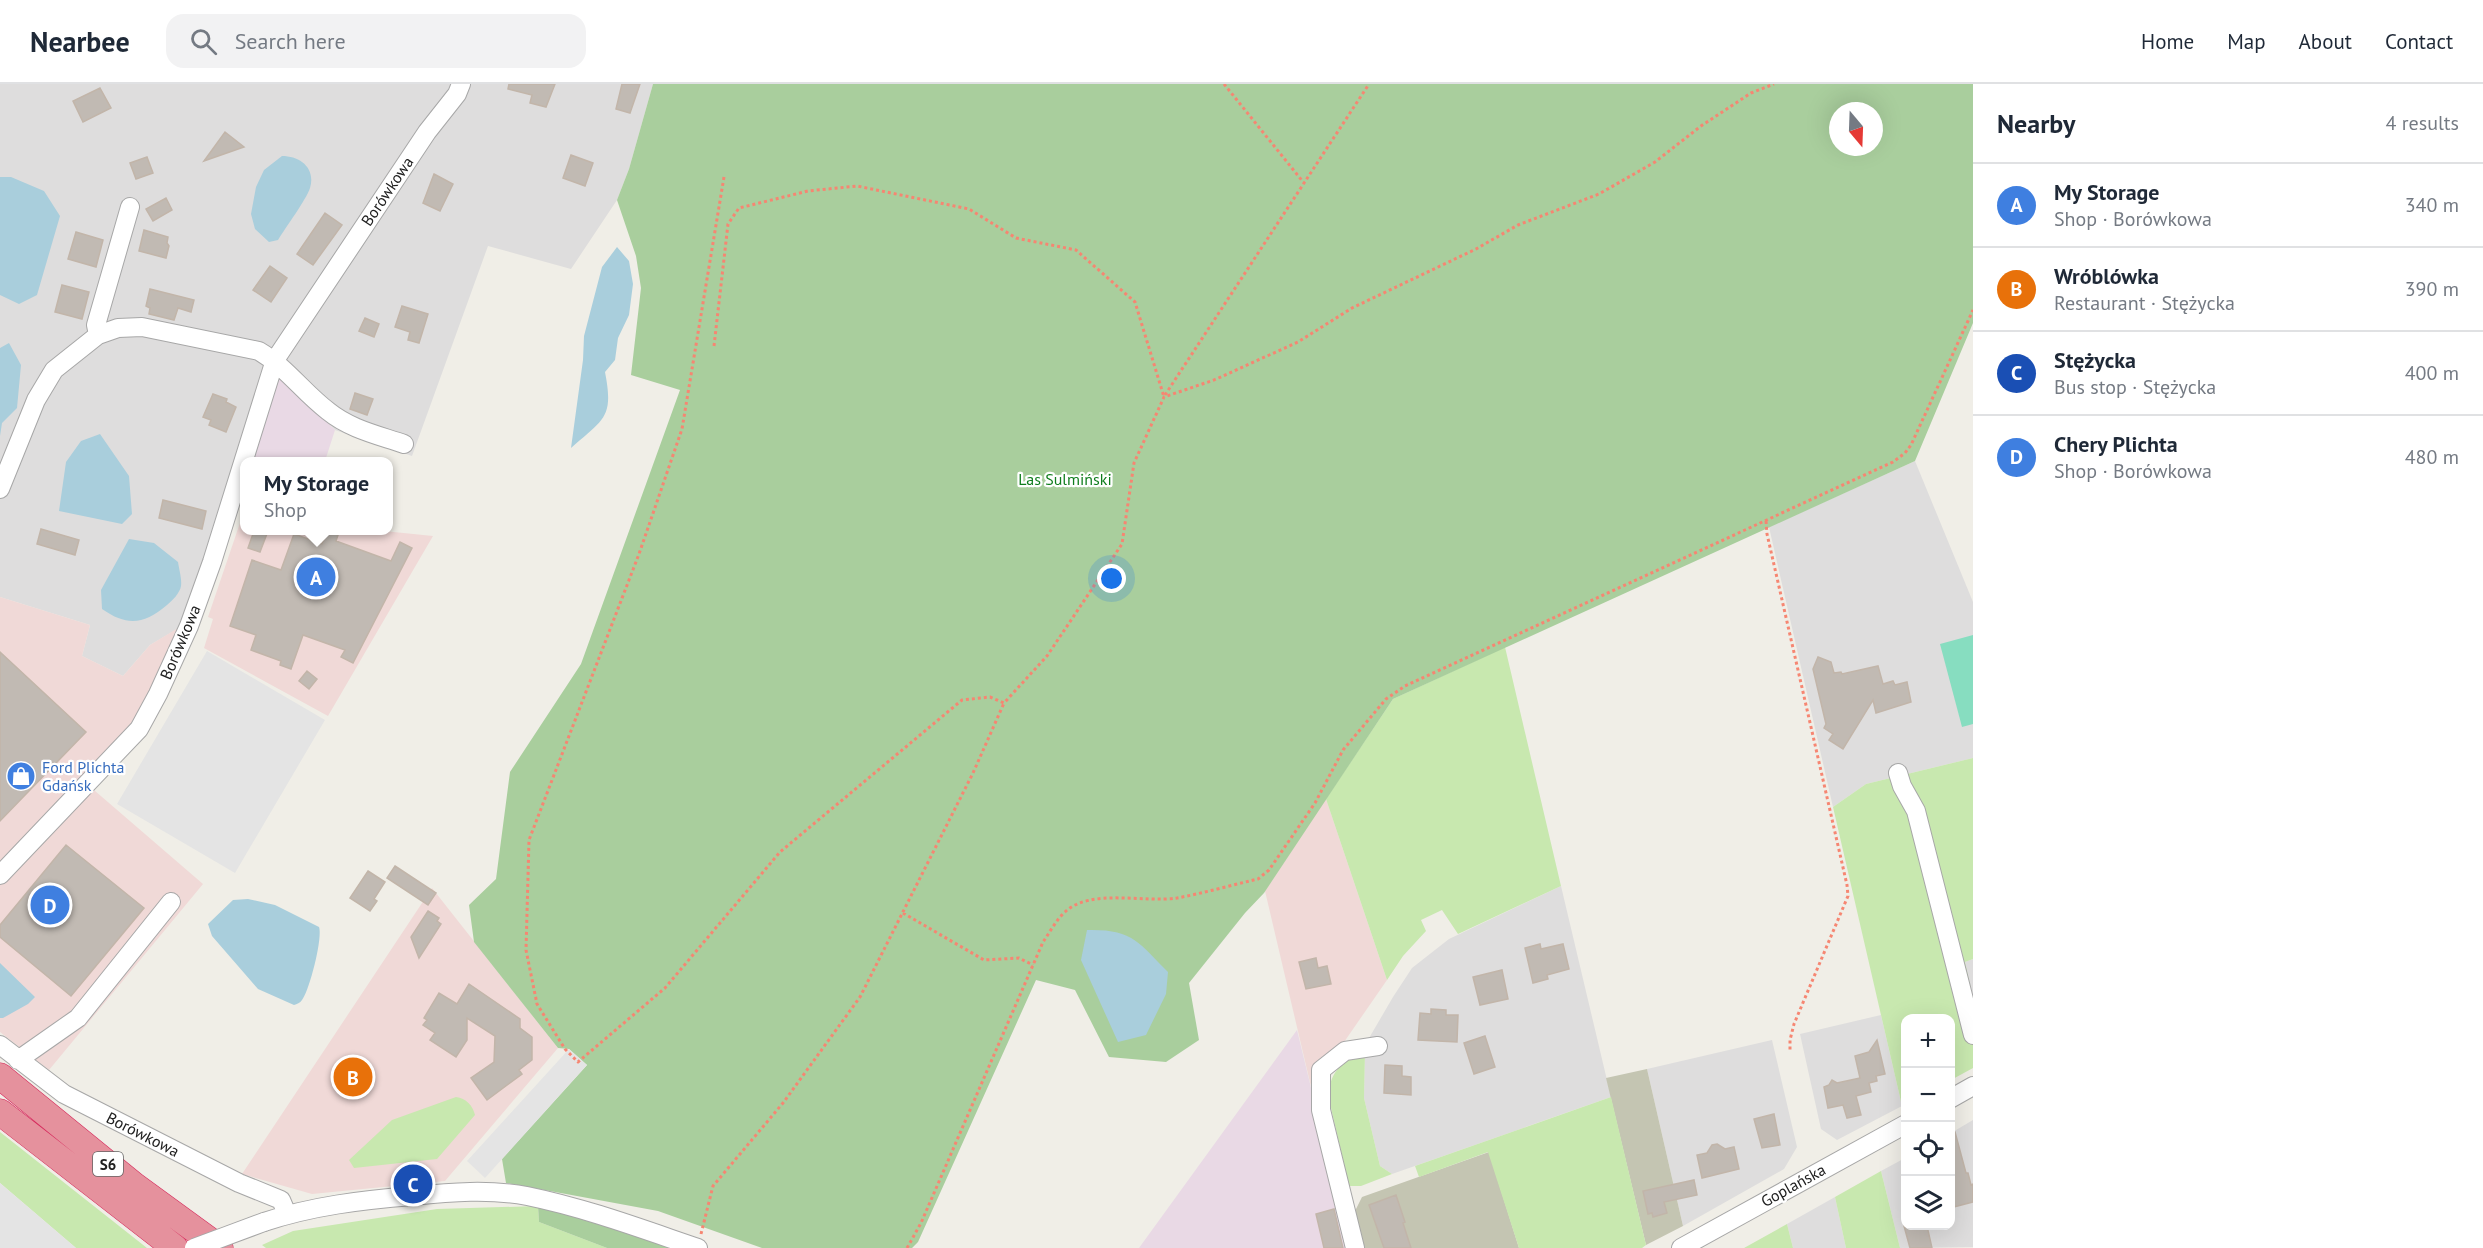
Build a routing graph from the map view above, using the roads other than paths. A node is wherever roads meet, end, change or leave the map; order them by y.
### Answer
1 (461, 84) edge
2 (130, 207) dead end
3 (98, 334) junction
4 (275, 360) junction
5 (404, 444) dead end
6 (245, 457) edge
7 (240, 472) edge
8 (0, 489) edge
9 (1898, 773) dead end
10 (0, 875) edge
11 (171, 902) dead end
12 (1973, 1035) edge
13 (0, 1045) edge
14 (1378, 1046) dead end
15 (9, 1068) edge
16 (1973, 1086) edge
17 (1955, 1096) edge
18 (0, 1112) edge
19 (1901, 1126) edge
20 (287, 1214) junction
21 (175, 1248) edge
22 (194, 1248) edge
23 (220, 1248) edge
24 (698, 1248) edge
25 (1355, 1248) edge
26 (1681, 1248) edge

1 - 4 street, Borówkowa
2 - 3 street
3 - 4 street
3 - 8 street
4 - 5 street
4 - 6 street, Borówkowa
7 - 10 street, Borówkowa
9 - 12 street
11 - 15 street
13 - 15 street, Borówkowa
14 - 25 street
15 - 20 street, Borówkowa
15 - 23 highway, S6
16 - 17 street
18 - 21 highway, S6
19 - 26 street, Goplańska
20 - 22 street, bridge
20 - 24 street

